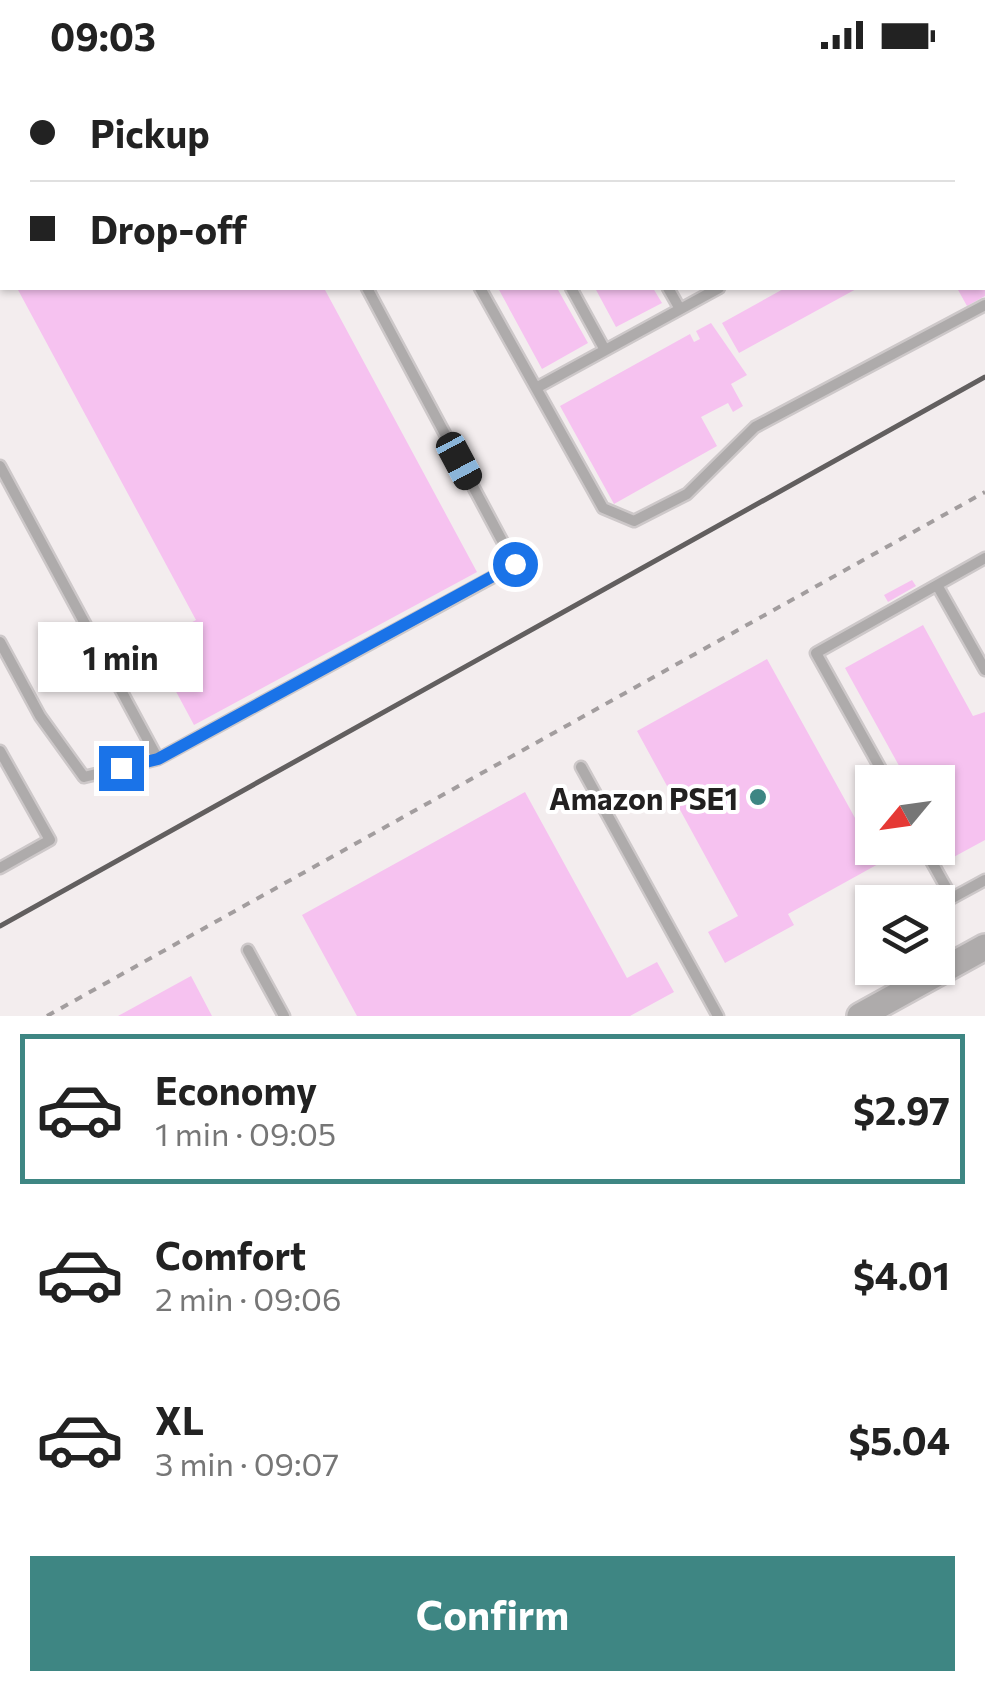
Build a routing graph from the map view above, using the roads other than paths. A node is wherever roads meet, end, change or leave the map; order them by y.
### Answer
1 (368, 290) edge
2 (481, 290) edge
3 (572, 290) edge
4 (669, 290) edge
5 (715, 290) edge
6 (985, 305) edge
7 (680, 309) junction
8 (605, 350) junction
9 (536, 388) junction
10 (0, 466) edge
11 (985, 558) edge
12 (938, 585) junction
13 (0, 642) edge
14 (985, 670) edge
15 (0, 751) edge
16 (158, 759) junction
17 (879, 765) edge
18 (581, 767) dead end
19 (934, 865) edge
20 (0, 868) edge
21 (985, 880) edge
22 (985, 947) edge
23 (248, 950) dead end
24 (284, 1016) edge
25 (718, 1016) edge
26 (860, 1016) edge

1 - 16 lane
2 - 9 lane
3 - 8 lane
4 - 7 lane
5 - 7 lane
6 - 9 lane
7 - 8 lane
8 - 9 lane
10 - 16 lane
11 - 12 lane
12 - 14 lane
12 - 17 lane
13 - 16 lane
15 - 20 lane
18 - 25 lane
19 - 21 lane
22 - 26 street
23 - 24 lane

